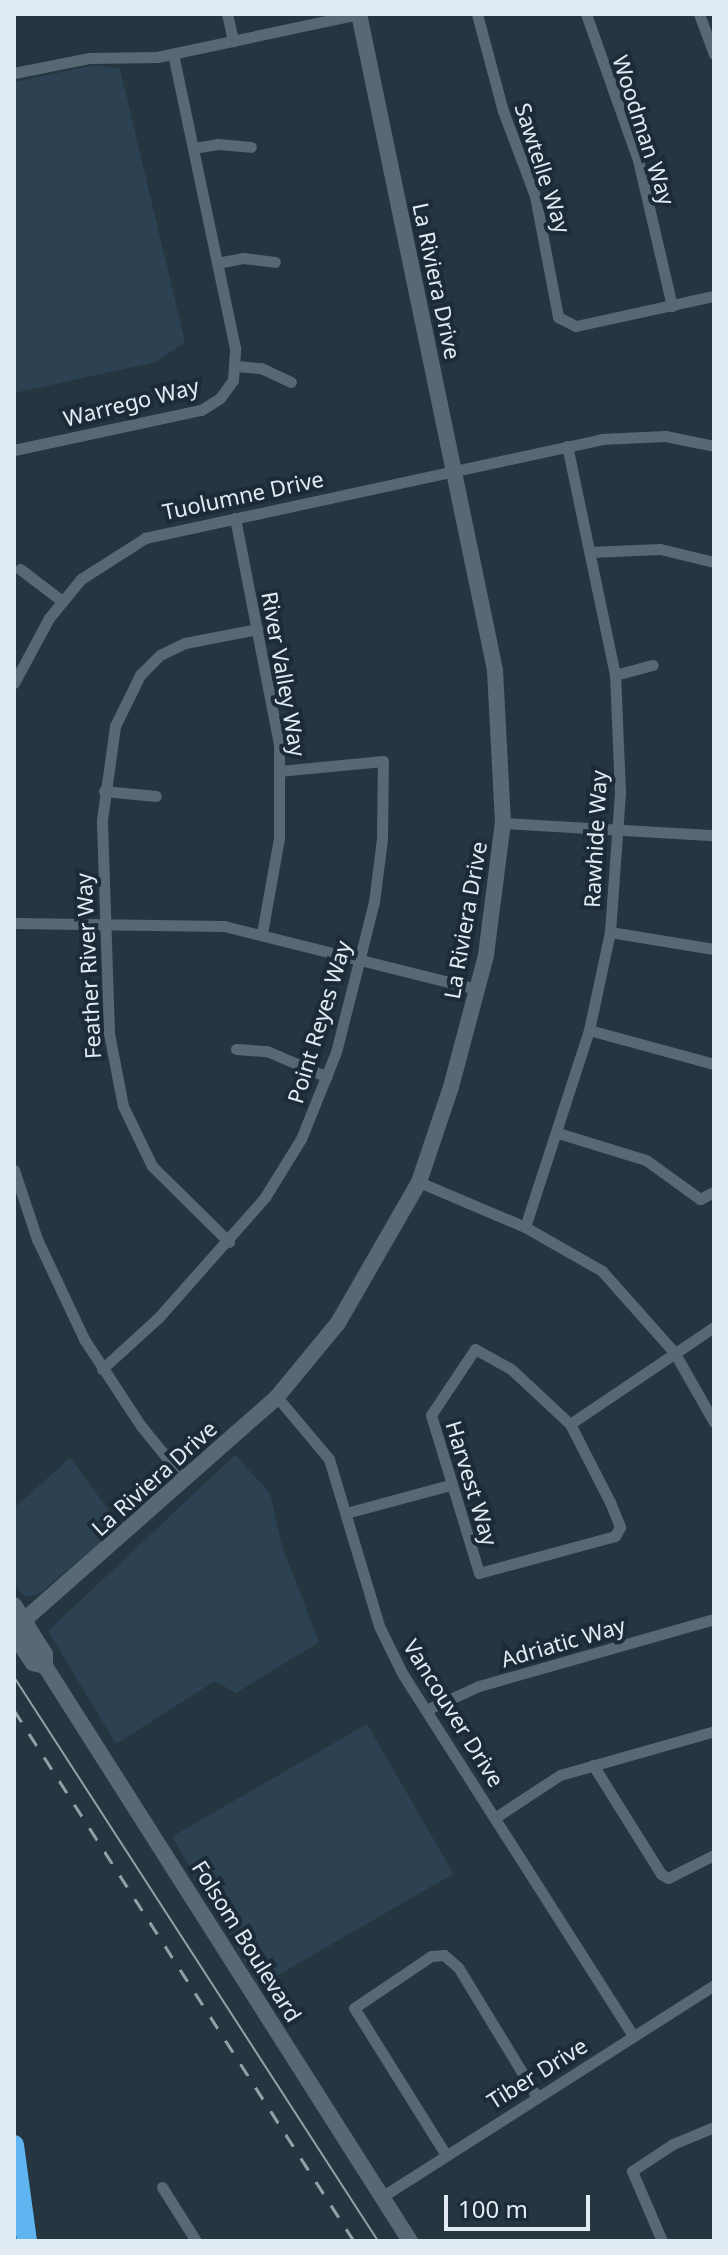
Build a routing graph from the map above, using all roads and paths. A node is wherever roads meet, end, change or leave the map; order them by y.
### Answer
1 (227, 14) edge
2 (359, 14) edge
3 (477, 14) edge
4 (586, 14) edge
5 (699, 14) edge
6 (233, 41) junction
7 (173, 54) junction
8 (714, 54) edge
9 (14, 73) edge
10 (251, 147) dead end
11 (193, 148) junction
12 (275, 262) dead end
13 (217, 263) junction
14 (714, 296) edge
15 (672, 306) junction
16 (236, 366) junction
17 (291, 382) dead end
18 (567, 446) junction
19 (714, 446) edge
20 (14, 450) edge
21 (454, 471) junction
22 (235, 518) junction
23 (590, 552) junction
24 (714, 562) edge
25 (20, 569) dead end
26 (62, 601) junction
27 (258, 629) junction
28 (653, 665) dead end
29 (615, 675) junction
30 (14, 683) edge
31 (280, 771) junction
32 (104, 791) junction
33 (156, 796) dead end
34 (503, 823) junction
35 (618, 831) junction
36 (714, 835) edge
37 (104, 922) junction
38 (14, 923) edge
39 (610, 932) junction
40 (262, 933) junction
41 (714, 949) edge
42 (360, 962) junction
43 (477, 989) junction
44 (589, 1030) junction
45 (236, 1049) dead end
46 (714, 1064) edge
47 (327, 1077) junction
48 (558, 1133) junction
49 (14, 1170) edge
50 (419, 1182) junction
51 (714, 1192) edge
52 (525, 1227) junction
53 (229, 1242) junction
54 (714, 1327) edge
55 (674, 1352) junction
56 (102, 1369) junction
57 (277, 1397) junction
58 (714, 1422) edge
59 (570, 1424) junction
60 (185, 1480) junction
61 (450, 1485) junction
62 (346, 1513) junction
63 (14, 1605) edge
64 (714, 1619) edge
65 (18, 1629) edge
66 (426, 1710) junction
67 (714, 1731) edge
68 (593, 1765) junction
69 (496, 1817) junction
70 (714, 1855) edge
71 (714, 1985) edge
72 (633, 2036) junction
73 (537, 2097) junction
74 (714, 2127) edge
75 (14, 2145) edge
76 (446, 2155) junction
77 (162, 2187) dead end
78 (383, 2196) junction
79 (27, 2241) edge
80 (196, 2241) edge
81 (410, 2241) edge
82 (662, 2241) edge

1 - 6 street
2 - 6 street
2 - 21 street, La Riviera Drive
3 - 15 street, Sawtelle Way
4 - 15 street, Woodman Way
5 - 8 street
6 - 7 street
7 - 9 street
7 - 11 street
10 - 11 street
11 - 13 street
12 - 13 street
13 - 16 street
14 - 15 street
16 - 17 street
16 - 20 street, Warrego Way
18 - 19 street, Tuolumne Drive
18 - 21 street, Tuolumne Drive
18 - 23 street, Rawhide Way
21 - 22 street, Tuolumne Drive
21 - 34 street, La Riviera Drive
22 - 26 street, Tuolumne Drive
22 - 27 street, River Valley Way
23 - 24 street
23 - 29 street, Rawhide Way
25 - 26 street
26 - 30 street, Tuolumne Drive
27 - 31 street, River Valley Way
27 - 32 street, Feather River Way
28 - 29 street
29 - 35 street, Rawhide Way
31 - 40 street, River Valley Way
31 - 42 street, Point Reyes Way
32 - 33 street
32 - 37 street, Feather River Way
34 - 35 street
34 - 43 street, La Riviera Drive
35 - 36 street
35 - 39 street, Rawhide Way
37 - 38 street
37 - 40 street
37 - 53 street, Feather River Way
39 - 41 street
39 - 44 street, Rawhide Way
40 - 42 street
42 - 43 street
42 - 47 street, Point Reyes Way
43 - 50 street, La Riviera Drive
44 - 46 street
44 - 48 street, Rawhide Way
45 - 47 street
47 - 53 street, Point Reyes Way
48 - 51 street
48 - 52 street, Rawhide Way
49 - 56 street
50 - 52 street
50 - 57 street, La Riviera Drive
52 - 55 street
53 - 56 street, Point Reyes Way
54 - 55 street
55 - 58 street
55 - 59 street
56 - 60 street
57 - 60 street, La Riviera Drive
57 - 62 street, Vancouver Drive
59 - 61 street, Harvest Way
59 - 61 street, Harvest Way
60 - 65 street, La Riviera Drive
61 - 62 street
62 - 66 street, Vancouver Drive
63 - 65 street, Folsom Boulevard
64 - 66 street, Adriatic Way
65 - 78 street, Folsom Boulevard
66 - 69 street, Vancouver Drive
67 - 68 street
68 - 69 street
68 - 70 street
69 - 72 street, Vancouver Drive
71 - 72 street, Tiber Drive
72 - 73 street, Tiber Drive
73 - 76 street, Tiber Drive
73 - 76 street
74 - 82 street
75 - 79 highway
76 - 78 street, Tiber Drive
77 - 80 street
78 - 81 street, Folsom Boulevard

